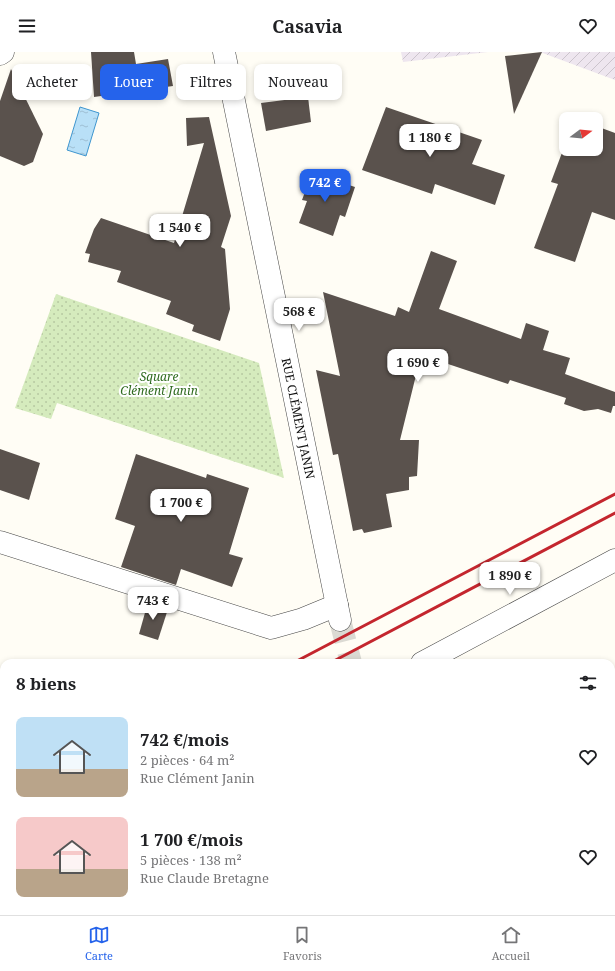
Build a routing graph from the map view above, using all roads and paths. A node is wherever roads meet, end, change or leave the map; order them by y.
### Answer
1 (3, 52) edge
2 (224, 52) edge
3 (0, 54) edge
4 (0, 542) edge
5 (615, 560) edge
6 (429, 659) edge

1 - 3 street
2 - 4 street, RUE CLÉMENT JANIN
5 - 6 street

